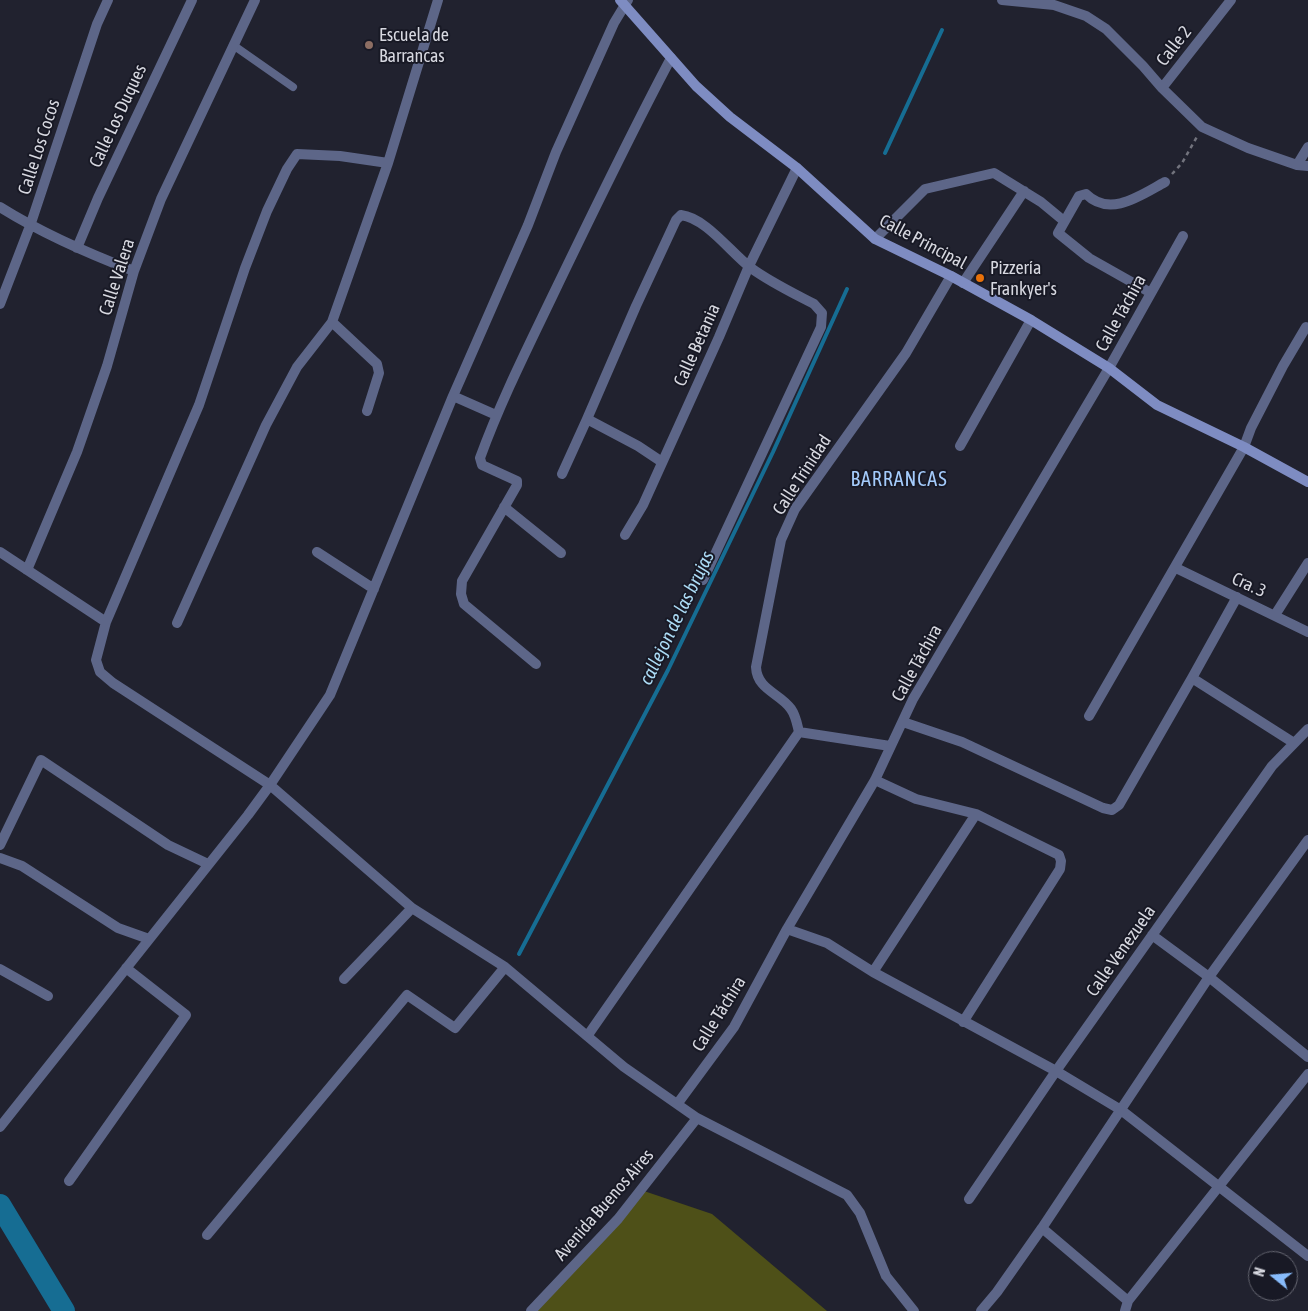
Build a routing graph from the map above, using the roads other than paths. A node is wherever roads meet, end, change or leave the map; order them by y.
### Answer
1 (108, 0) edge
2 (192, 0) edge
3 (255, 0) edge
4 (438, 0) edge
5 (1002, 0) edge
6 (1231, 0) edge
7 (624, 2) edge
8 (1055, 2) edge
9 (233, 45) junction
10 (671, 58) junction
11 (293, 87) dead end
12 (1162, 88) junction
13 (1308, 148) edge
14 (388, 163) junction
15 (1297, 165) junction
16 (1308, 166) edge
17 (797, 168) junction
18 (1165, 182) road end
19 (1024, 191) junction
20 (0, 208) edge
21 (1064, 221) junction
22 (30, 226) junction
23 (1182, 236) dead end
24 (875, 239) junction
25 (77, 248) junction
26 (749, 266) junction
27 (134, 271) junction
28 (951, 276) junction
29 (963, 283) junction
30 (1151, 293) junction
31 (0, 304) edge
32 (1031, 320) junction
33 (332, 322) junction
34 (1306, 327) dead end
35 (1109, 368) junction
36 (453, 396) junction
37 (367, 411) dead end
38 (496, 415) junction
39 (586, 419) junction
40 (960, 446) dead end
41 (1244, 447) junction
42 (662, 462) junction
43 (562, 474) dead end
44 (1308, 482) edge
45 (504, 507) junction
46 (625, 535) dead end
47 (0, 552) edge
48 (317, 552) dead end
49 (561, 553) dead end
50 (1308, 563) edge
51 (1176, 568) junction
52 (27, 570) junction
53 (704, 580) dead end
54 (374, 589) junction
55 (1237, 597) junction
56 (1275, 615) junction
57 (106, 622) junction
58 (176, 623) dead end
59 (1308, 632) edge
60 (536, 664) dead end
61 (1192, 678) junction
62 (1089, 716) dead end
63 (903, 722) junction
64 (1308, 729) edge
65 (798, 732) junction
66 (1294, 743) junction
67 (890, 746) junction
68 (875, 780) junction
69 (270, 785) junction
70 (976, 814) junction
71 (1308, 840) edge
72 (0, 845) edge
73 (0, 858) edge
74 (208, 864) junction
75 (412, 908) junction
76 (787, 930) junction
77 (1152, 935) junction
78 (149, 939) junction
79 (505, 967) junction
80 (126, 968) junction
81 (0, 969) edge
82 (873, 972) junction
83 (1209, 977) junction
84 (344, 980) dead end
85 (48, 996) dead end
86 (963, 1022) junction
87 (588, 1035) junction
88 (1308, 1057) edge
89 (1056, 1071) junction
90 (1308, 1074) edge
91 (678, 1103) junction
92 (1121, 1110) junction
93 (697, 1118) junction
94 (0, 1128) edge
95 (69, 1181) dead end
96 (1220, 1186) junction
97 (969, 1198) dead end
98 (1042, 1228) junction
99 (207, 1235) dead end
100 (1308, 1256) edge
101 (1127, 1306) edge
102 (531, 1311) edge
103 (914, 1311) edge
104 (981, 1311) edge

1 - 22 street, Calle Los Cocos
2 - 25 street, Calle Los Duques
3 - 9 street, Calle Valera
4 - 14 street
5 - 8 street
6 - 12 street, Calle 2
7 - 10 street, Calle Principal
7 - 36 street
8 - 12 street
9 - 11 lane
9 - 27 street, Calle Valera
10 - 17 street, Calle Principal
10 - 38 street
12 - 15 street
13 - 15 street
14 - 33 street
14 - 57 street
15 - 16 street
17 - 24 street, Calle Principal
17 - 26 street, Calle Betania
18 - 21 street
19 - 21 street
19 - 24 street
19 - 29 street
20 - 22 street
21 - 30 street
22 - 25 street
22 - 31 street, Calle Los Cocos
23 - 30 street, Calle Táchira
24 - 28 street, Calle Principal
25 - 27 street
26 - 39 street
26 - 42 street, Calle Betania
26 - 53 street
27 - 52 street, Calle Valera
28 - 29 street, Calle Principal
28 - 65 street, Calle Trinidad
29 - 32 street, Calle Principal
30 - 35 street, Calle Táchira
32 - 35 street, Calle Principal
32 - 40 street
33 - 37 street
33 - 58 street
34 - 41 street
35 - 41 street, Calle Principal
35 - 63 street, Calle Táchira
36 - 38 street
36 - 54 street
38 - 45 street
39 - 42 street
39 - 43 street
41 - 44 street, Calle Principal
41 - 51 street
42 - 46 street, Calle Betania
45 - 49 street
45 - 60 street
47 - 52 street
48 - 54 street
50 - 56 street
51 - 55 street, Cra. 3
51 - 62 street
52 - 57 street
54 - 69 street
55 - 56 street, Cra. 3
55 - 61 street
56 - 59 street, Cra. 3
57 - 69 street
61 - 63 street
61 - 66 street
63 - 67 street, Calle Táchira
64 - 66 street, Calle Venezuela
65 - 67 street
65 - 87 street
66 - 77 street, Calle Venezuela
67 - 68 street, Calle Táchira
68 - 70 street
68 - 76 street, Calle Táchira
69 - 74 street
69 - 75 street
70 - 82 street
70 - 86 street
71 - 83 street
72 - 74 street
73 - 78 street
74 - 78 street
75 - 79 street
75 - 84 street
76 - 82 street
76 - 91 street, Calle Táchira
77 - 83 street
77 - 89 street, Calle Venezuela
78 - 80 street
79 - 87 street
79 - 99 street
80 - 94 street
80 - 95 street
81 - 85 street
82 - 86 street
83 - 88 street
83 - 92 street
86 - 89 street
87 - 91 street
89 - 92 street
89 - 97 street, Calle Venezuela
90 - 96 street
91 - 93 street
92 - 96 street
92 - 98 street
93 - 102 street, Avenida Buenos Aires
93 - 103 street
96 - 100 street
96 - 101 street
98 - 101 street
98 - 104 street

